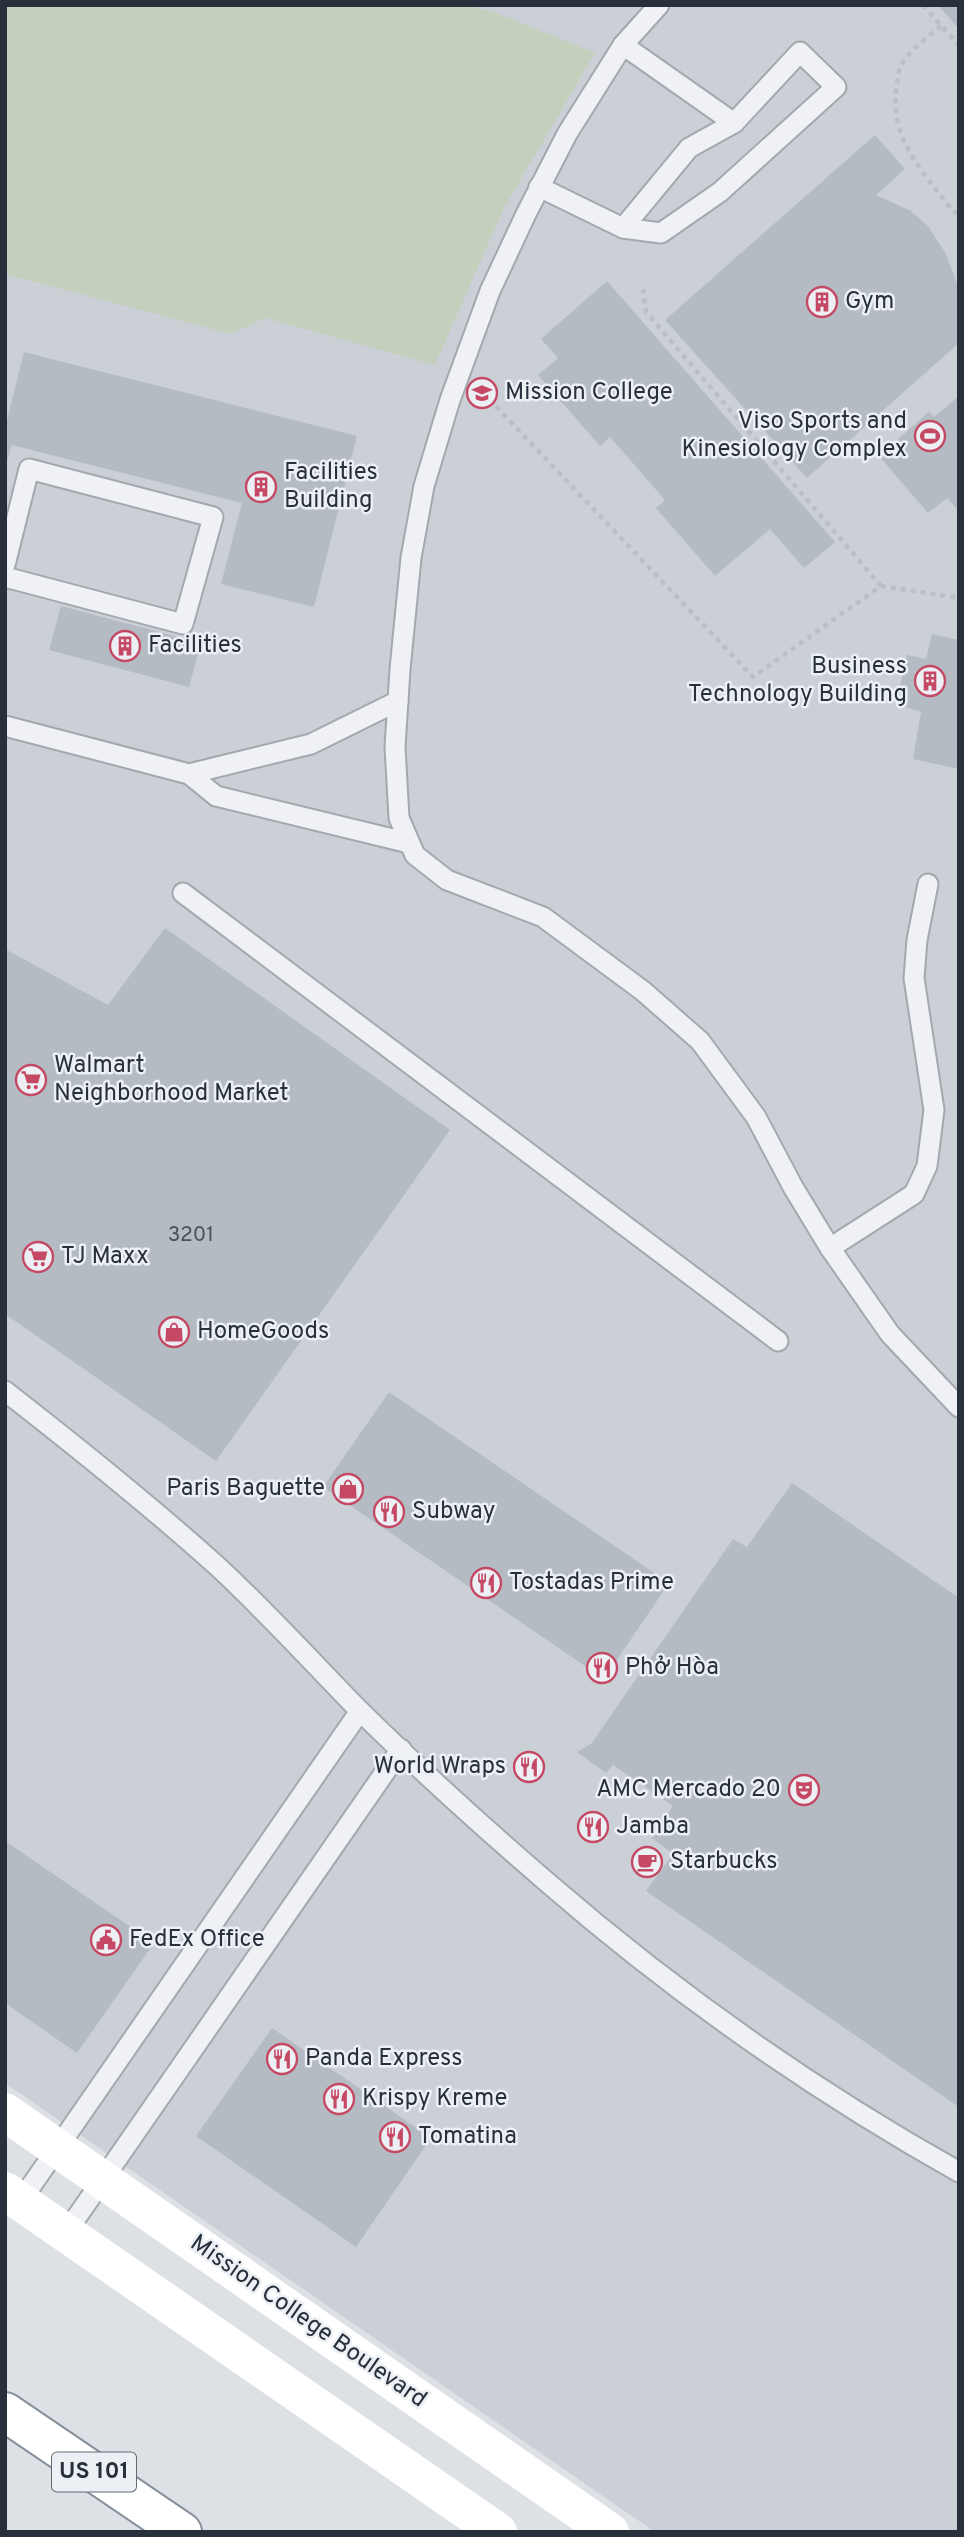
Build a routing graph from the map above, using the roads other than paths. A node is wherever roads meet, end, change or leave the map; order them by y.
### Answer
1 (659, 5) edge
2 (623, 45) junction
3 (734, 123) junction
4 (539, 187) junction
5 (623, 228) junction
6 (5, 565) edge
7 (5, 578) edge
8 (398, 701) junction
9 (5, 726) edge
10 (189, 774) junction
11 (409, 843) junction
12 (928, 884) dead end
13 (183, 893) dead end
14 (830, 1248) junction
15 (778, 1341) dead end
16 (5, 1391) edge
17 (959, 1407) edge
18 (360, 1710) junction
19 (401, 1749) junction
20 (5, 2112) edge
21 (57, 2149) junction
22 (959, 2172) edge
23 (103, 2180) junction
24 (13, 2197) edge
25 (65, 2234) junction
26 (5, 2412) edge
27 (183, 2532) edge
28 (498, 2532) edge
29 (610, 2532) edge

1 - 2 lane
2 - 3 lane
2 - 4 lane
3 - 5 lane
3 - 5 lane
4 - 5 lane
4 - 8 lane
6 - 7 lane
8 - 10 lane
8 - 11 lane
9 - 10 lane
10 - 11 lane
11 - 14 lane
12 - 14 lane
13 - 15 lane
14 - 17 lane
16 - 18 lane
18 - 19 lane
18 - 21 lane
19 - 22 lane
19 - 23 lane
20 - 21 main road, Mission College Boulevard
21 - 23 main road, Mission College Boulevard
21 - 24 lane
23 - 25 lane
23 - 29 main road, Mission College Boulevard
24 - 25 main road
25 - 28 main road
26 - 27 main road, US 101

